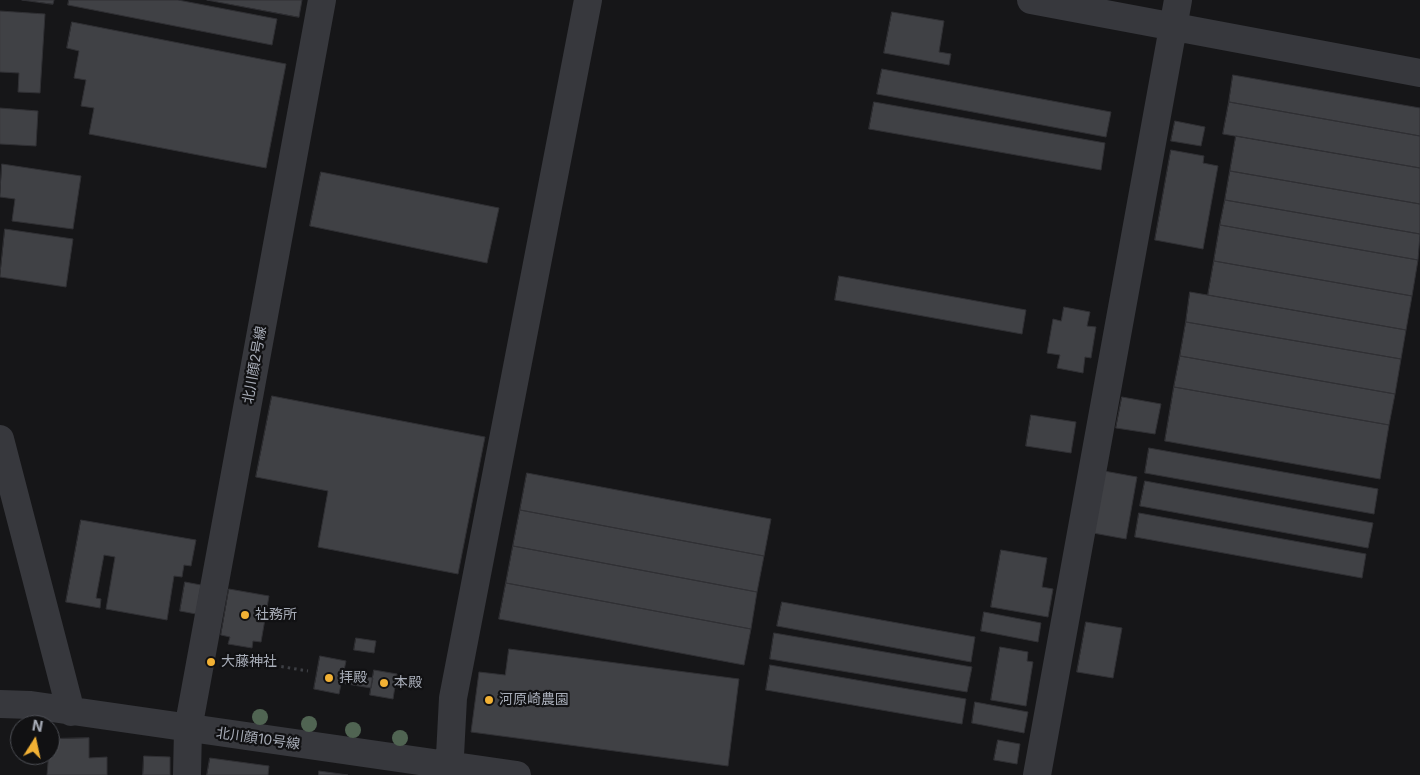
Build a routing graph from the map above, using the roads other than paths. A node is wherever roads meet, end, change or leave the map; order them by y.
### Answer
1 (322, 0) edge
2 (588, 0) edge
3 (1031, 0) edge
4 (1178, 0) edge
5 (1173, 26) junction
6 (1420, 73) edge
7 (0, 439) edge
8 (0, 704) edge
9 (72, 712) junction
10 (188, 730) junction
11 (449, 770) edge
12 (186, 775) edge
13 (517, 775) edge
14 (1037, 775) edge

1 - 10 street, 北川顔2号線
2 - 11 street
3 - 5 street
4 - 5 street
5 - 6 street
5 - 14 street
7 - 9 street
8 - 9 street, 北川顔10号線
9 - 10 street, 北川顔10号線
10 - 11 street, 北川顔10号線
10 - 12 street, 北川顔2号線
11 - 13 street, 北川顔10号線

